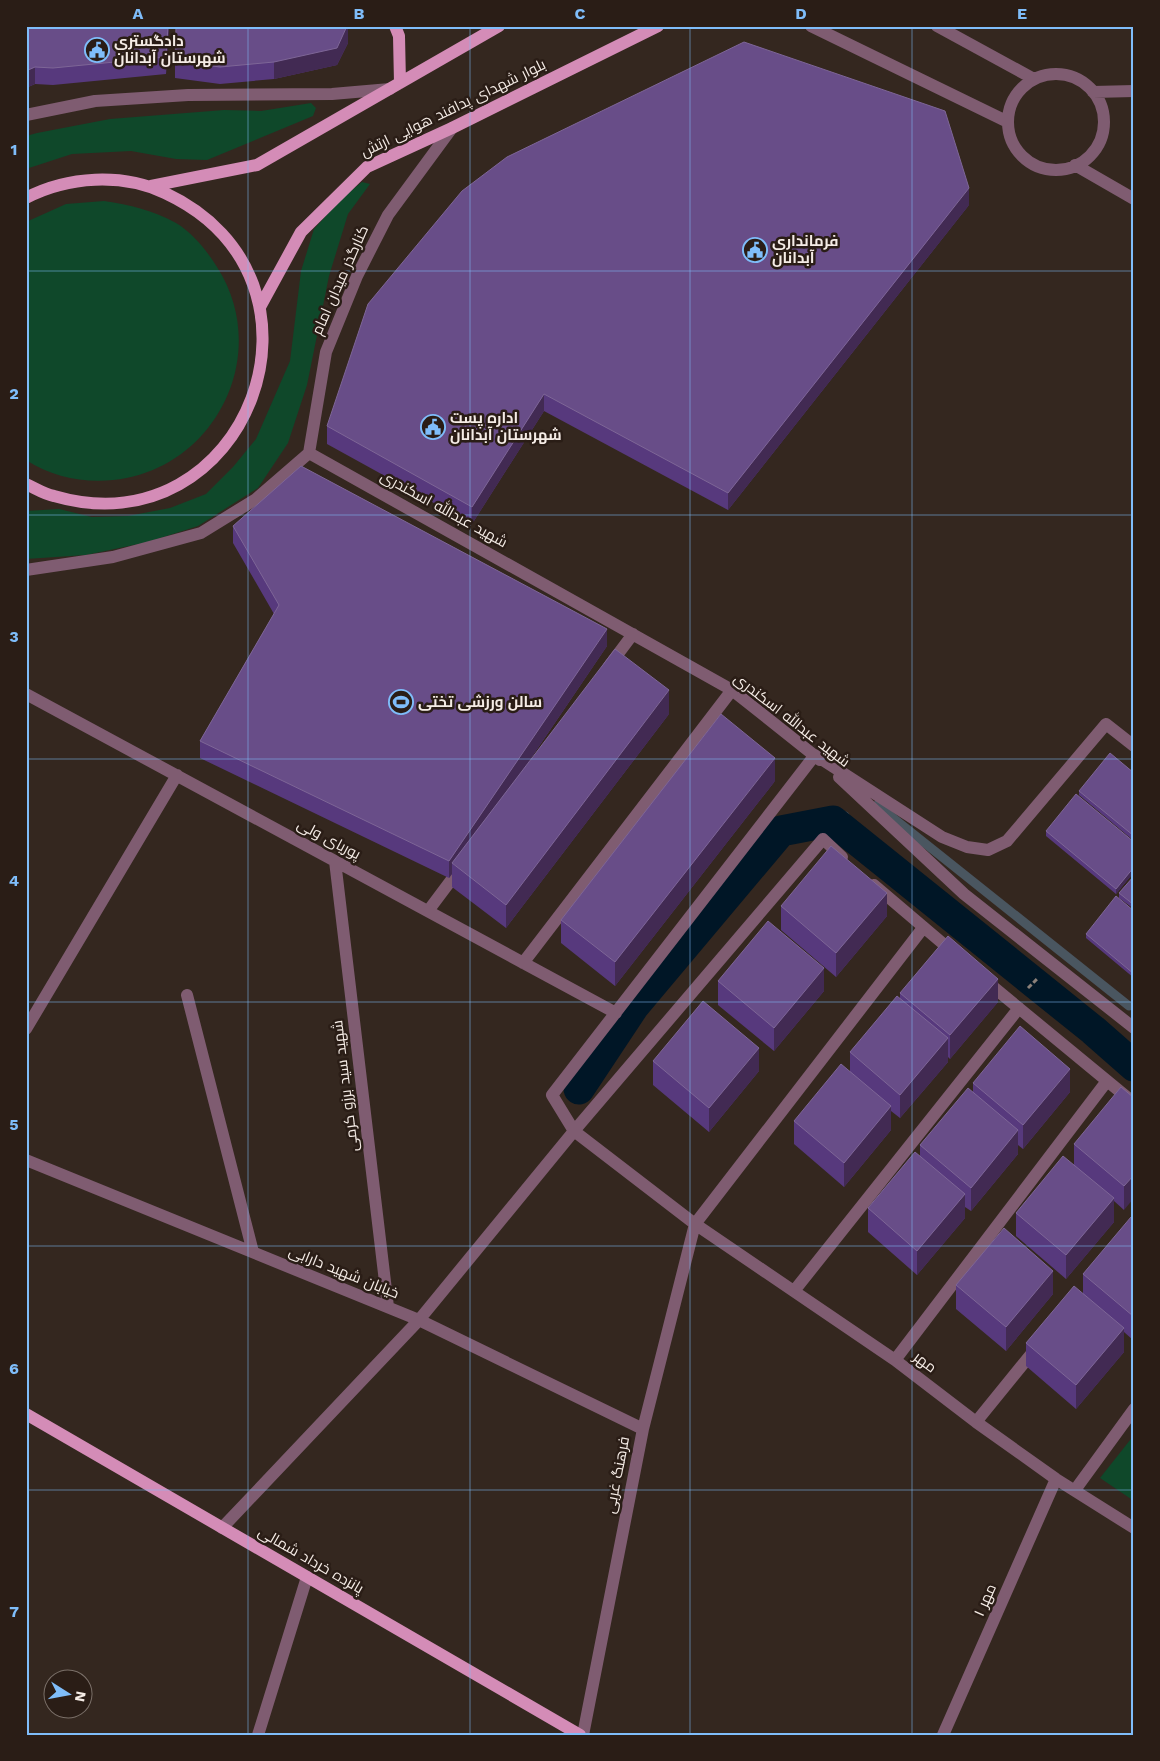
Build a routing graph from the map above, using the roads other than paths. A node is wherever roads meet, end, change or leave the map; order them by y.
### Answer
1 (395, 26) edge
2 (499, 26) edge
3 (658, 26) edge
4 (811, 26) edge
5 (937, 26) edge
6 (1034, 79) junction
7 (395, 86) junction
8 (1134, 91) edge
9 (1093, 92) junction
10 (26, 115) edge
11 (1008, 122) junction
12 (452, 128) junction
13 (1075, 165) junction
14 (151, 186) junction
15 (26, 198) edge
16 (1134, 200) edge
17 (260, 307) junction
18 (309, 453) junction
19 (26, 484) edge
20 (26, 570) edge
21 (633, 634) junction
22 (604, 673) edge
23 (732, 690) junction
24 (26, 694) edge
25 (1134, 746) edge
26 (815, 756) junction
27 (177, 775) junction
28 (469, 856) edge
29 (335, 861) junction
30 (851, 865) edge
31 (866, 877) edge
32 (428, 911) junction
33 (923, 928) junction
34 (961, 960) edge
35 (523, 962) junction
36 (976, 972) edge
37 (187, 995) dead end
38 (1017, 1006) junction
39 (616, 1013) junction
40 (1134, 1028) edge
41 (26, 1030) edge
42 (1108, 1081) junction
43 (1134, 1103) edge
44 (574, 1131) junction
45 (26, 1160) edge
46 (695, 1224) junction
47 (254, 1252) junction
48 (794, 1291) junction
49 (388, 1307) junction
50 (419, 1320) junction
51 (1043, 1339) edge
52 (895, 1360) junction
53 (1134, 1409) edge
54 (26, 1414) edge
55 (976, 1422) junction
56 (643, 1428) junction
57 (1056, 1479) junction
58 (1074, 1490) junction
59 (222, 1528) junction
60 (1134, 1528) edge
61 (307, 1577) junction
62 (258, 1735) edge
63 (582, 1735) edge
64 (943, 1735) edge

1 - 7 main road
2 - 7 main road
3 - 12 main road, بلوار شهدای پدافند هوایی ارتش
4 - 11 street
5 - 6 street
6 - 9 street
6 - 11 street
7 - 10 street
7 - 14 main road
8 - 9 street
9 - 13 street
11 - 13 street
12 - 17 main road, بلوار شهدای پدافند هوایی ارتش
12 - 18 street, کنارگذر میدان امام
13 - 16 street
14 - 15 main road
14 - 17 main road
17 - 19 main road
18 - 20 street
18 - 21 street, شهید عبدالله اسکندری
21 - 22 street
21 - 23 street, شهید عبدالله اسکندری
23 - 26 street, شهید عبدالله اسکندری
23 - 35 street
24 - 27 street, پوریای ولی
25 - 26 street
26 - 39 street
26 - 40 street, شهید عبدالله اسکندری
27 - 29 street, پوریای ولی
27 - 41 street
28 - 32 street
29 - 32 street, پوریای ولی
29 - 49 street, شهید سید برزو کرمی
30 - 44 street
31 - 33 street
32 - 35 street, پوریای ولی
33 - 34 street
33 - 46 street
35 - 39 street, پوریای ولی
36 - 38 street
37 - 47 street
38 - 42 street
38 - 48 street
39 - 44 street
42 - 43 street
42 - 52 street
44 - 46 street, مهر
44 - 50 street
45 - 47 street, خیابان شهید دارابی
46 - 48 street, مهر
46 - 56 street, فرهنگ غربی
47 - 49 street, خیابان شهید دارابی
48 - 52 street, مهر
49 - 50 street, خیابان شهید دارابی
50 - 56 street, خیابان شهید دارابی
50 - 59 street
51 - 55 street
52 - 55 street, مهر
53 - 58 street
54 - 59 main road, پانزده خرداد شمالی
55 - 57 street, مهر
56 - 63 street, فرهنگ غربی
57 - 58 street, مهر
57 - 64 street, مهر ۱
58 - 60 street, مهر
59 - 61 main road, پانزده خرداد شمالی
61 - 62 street
61 - 63 main road, پانزده خرداد شمالی

